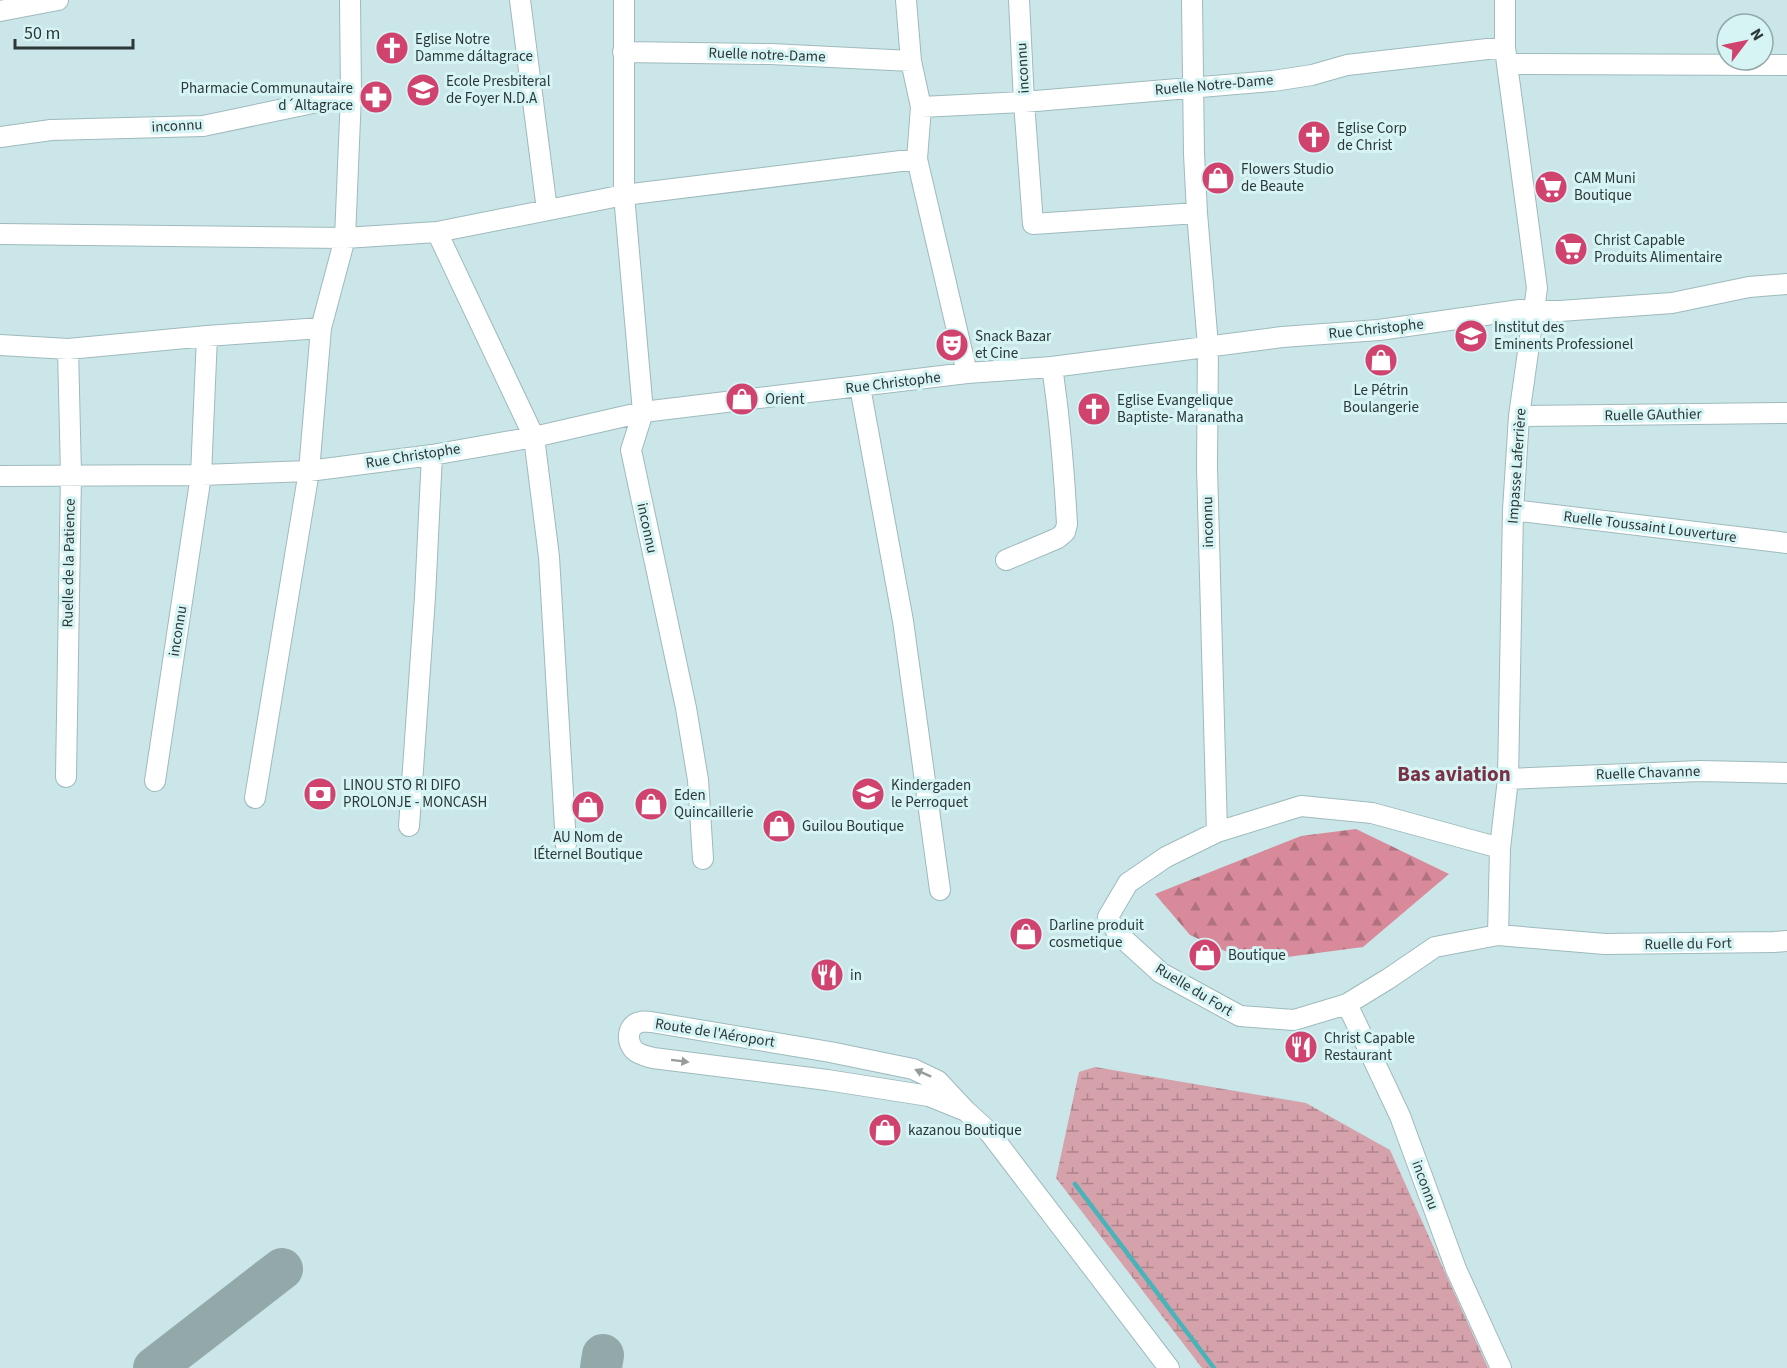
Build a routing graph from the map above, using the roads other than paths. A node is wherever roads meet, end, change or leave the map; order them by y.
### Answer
1 (58, 0) edge
2 (350, 0) edge
3 (520, 0) edge
4 (624, 0) edge
5 (906, 0) edge
6 (1019, 0) edge
7 (1192, 0) edge
8 (1505, 0) edge
9 (0, 11) edge
10 (623, 52) junction
11 (1506, 56) junction
12 (911, 61) junction
13 (1787, 65) edge
14 (1193, 87) junction
15 (351, 95) junction
16 (1024, 102) junction
17 (921, 107) junction
18 (0, 136) edge
19 (917, 159) junction
20 (624, 195) junction
21 (547, 210) junction
22 (1197, 213) junction
23 (437, 232) junction
24 (0, 234) edge
25 (345, 238) junction
26 (1787, 284) edge
27 (1533, 309) junction
28 (321, 328) junction
29 (207, 336) junction
30 (0, 345) edge
31 (1208, 346) junction
32 (68, 350) junction
33 (1052, 367) junction
34 (967, 374) junction
35 (860, 387) junction
36 (643, 412) junction
37 (1787, 413) edge
38 (1519, 416) junction
39 (534, 437) junction
40 (432, 454) junction
41 (309, 471) junction
42 (71, 475) junction
43 (201, 475) junction
44 (0, 476) edge
45 (1513, 510) junction
46 (1787, 543) edge
47 (1006, 560) dead end
48 (1787, 773) edge
49 (66, 777) dead end
50 (1508, 779) junction
51 (155, 781) dead end
52 (255, 798) dead end
53 (410, 826) dead end
54 (1217, 832) junction
55 (566, 845) dead end
56 (1500, 848) junction
57 (704, 859) dead end
58 (940, 890) dead end
59 (1498, 935) junction
60 (1787, 940) edge
61 (1347, 1004) junction
62 (966, 1111) junction
63 (1169, 1368) edge
64 (1501, 1368) edge

1 - 9 street
2 - 15 street
3 - 21 street
4 - 10 street, inconnu
5 - 12 street
6 - 16 street, inconnu
7 - 14 street, inconnu
8 - 11 street, Impasse Laferrière
10 - 12 street, Ruelle notre-Dame
10 - 20 street, inconnu
11 - 13 street, Ruelle Notre-Dame
11 - 14 street, Ruelle Notre-Dame
11 - 27 street, Impasse Laferrière
12 - 17 street
14 - 16 street, Ruelle Notre-Dame
14 - 22 street, inconnu
15 - 18 street, inconnu
15 - 25 street
16 - 17 street, Ruelle Notre-Dame
16 - 22 street, inconnu
17 - 19 street
19 - 20 street
19 - 34 street
20 - 21 street
20 - 36 street, inconnu
21 - 23 street
22 - 31 street, inconnu
23 - 25 street
23 - 39 street
24 - 25 street
25 - 28 street
26 - 27 street, Rue Christophe
27 - 31 street, Rue Christophe
27 - 38 street, Impasse Laferrière
28 - 29 street
28 - 41 street
29 - 32 street
29 - 43 street, inconnu
30 - 32 street
31 - 33 street, Rue Christophe
31 - 54 street, inconnu
32 - 42 street, Ruelle de la Patience
33 - 34 street, Rue Christophe
33 - 47 street
34 - 35 street, Rue Christophe
35 - 36 street, Rue Christophe
35 - 58 street
36 - 39 street, Rue Christophe
36 - 57 street, inconnu
37 - 38 street, Ruelle GAuthier
38 - 45 street, Impasse Laferrière
39 - 40 street, Rue Christophe
39 - 55 street
40 - 41 street, Rue Christophe
40 - 53 street
41 - 43 street, Rue Christophe
41 - 52 street
42 - 43 street, Rue Christophe
42 - 44 street, Rue Christophe
42 - 49 street, Ruelle de la Patience
43 - 51 street, inconnu
45 - 46 street, Ruelle Toussaint Louverture
45 - 50 street, Impasse Laferrière
48 - 50 street, Ruelle Chavanne
50 - 56 street, Impasse Laferrière
54 - 56 street, Ruelle du Fort
54 - 61 street, Ruelle du Fort
56 - 59 street, Impasse Laferrière
59 - 60 street, Ruelle du Fort
59 - 61 street, Ruelle du Fort
61 - 64 street, inconnu
62 -> 62 street, Route de l'Aéroport
62 - 63 street, Route de l'Aéroport

